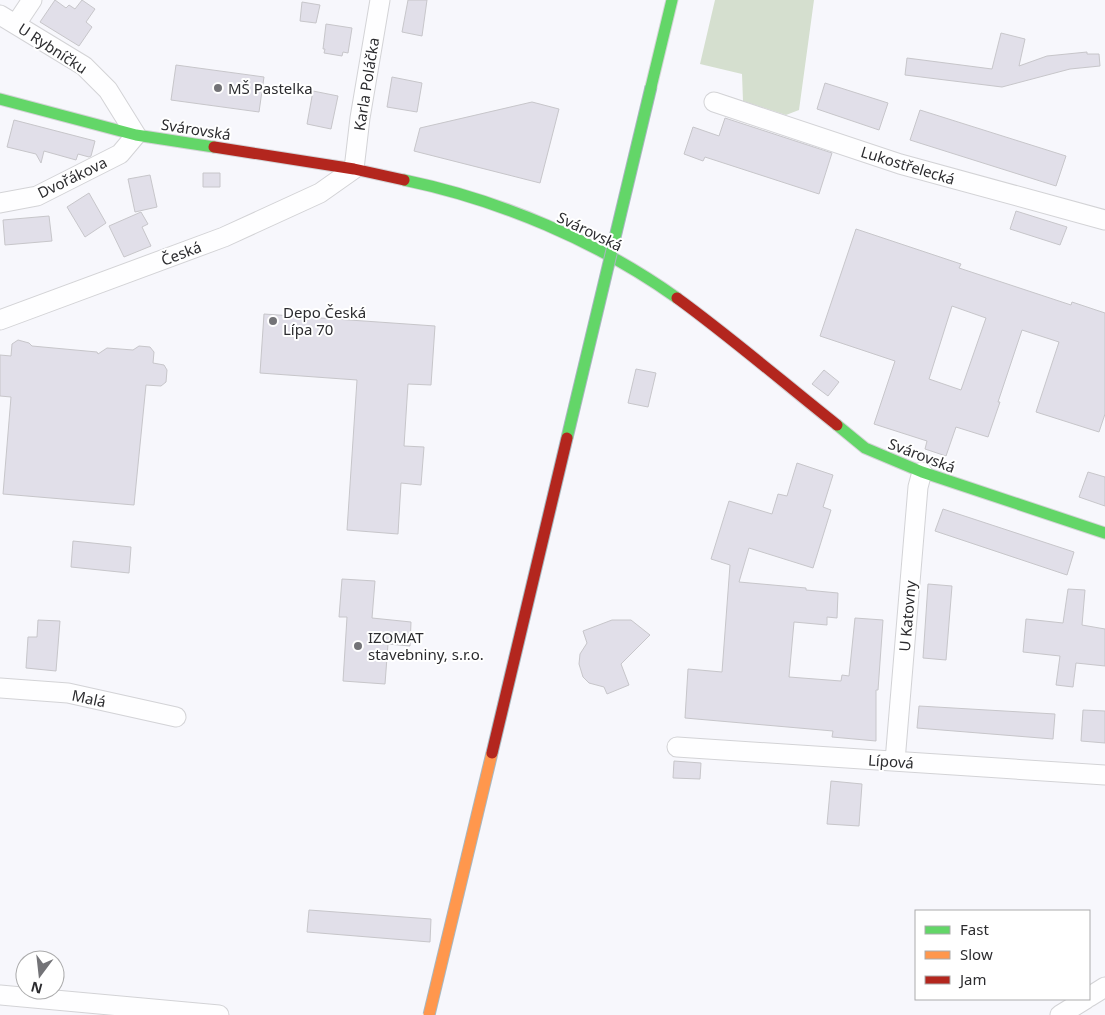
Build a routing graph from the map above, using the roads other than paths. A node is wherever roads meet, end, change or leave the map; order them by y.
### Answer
1 (32, 0) edge
2 (380, 0) edge
3 (672, 0) edge
4 (8, 19) edge
5 (0, 99) edge
6 (714, 102) dead end
7 (136, 135) junction
8 (354, 169) junction
9 (0, 203) edge
10 (1105, 220) edge
11 (0, 320) edge
12 (922, 472) junction
13 (1105, 533) edge
14 (0, 688) edge
15 (176, 717) dead end
16 (677, 747) dead end
17 (895, 761) junction
18 (1105, 775) edge
19 (1105, 987) edge
20 (0, 995) edge
21 (1090, 996) edge
22 (1084, 1000) edge
23 (29, 1006) edge
24 (219, 1015) edge
25 (430, 1015) edge
26 (1060, 1015) edge

1 - 4 street
2 - 8 street, Karla Poláčka
3 - 25 street, bridge
4 - 7 street, U Rybníčku
5 - 7 street, Svárovská
6 - 10 street, Lukostřelecká
7 - 8 street, Svárovská
7 - 9 street, Dvořákova
8 - 11 street, Česká
8 - 12 street, Svárovská
12 - 13 street, Svárovská
12 - 17 street, U Katovny
14 - 15 street, Malá
16 - 17 street, Lípová
17 - 18 street, Lípová
19 - 21 street
20 - 23 street
22 - 26 street
23 - 24 street

